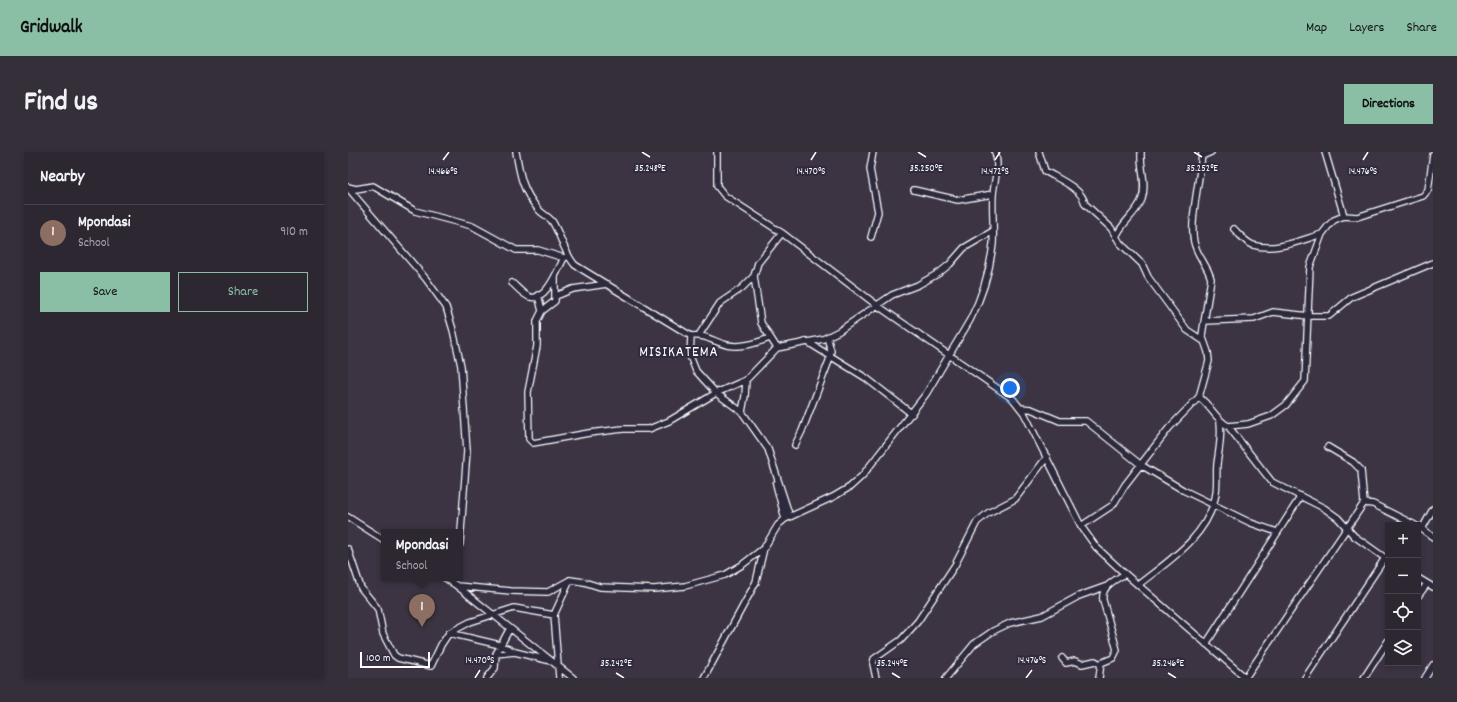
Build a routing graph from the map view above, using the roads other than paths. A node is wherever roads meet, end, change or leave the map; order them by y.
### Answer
1 (516, 152) edge
2 (717, 152) edge
3 (872, 152) edge
4 (995, 152) edge
5 (1039, 152) edge
6 (1141, 152) edge
7 (1211, 152) edge
8 (1325, 152) edge
9 (1202, 154) edge
10 (1433, 155) edge
11 (348, 187) edge
12 (914, 190) dead end
13 (993, 194) junction
14 (1344, 216) junction
15 (1234, 229) dead end
16 (993, 231) junction
17 (782, 233) junction
18 (1322, 234) junction
19 (872, 237) dead end
20 (1116, 237) junction
21 (566, 257) junction
22 (1433, 263) edge
23 (754, 276) junction
24 (555, 277) junction
25 (512, 283) dead end
26 (607, 284) junction
27 (538, 295) junction
28 (556, 296) junction
29 (878, 306) junction
30 (542, 311) junction
31 (1309, 316) junction
32 (1205, 321) junction
33 (699, 335) junction
34 (691, 336) junction
35 (827, 337) junction
36 (770, 338) junction
37 (1202, 340) junction
38 (806, 341) junction
39 (777, 348) junction
40 (830, 355) junction
41 (950, 356) junction
42 (746, 380) junction
43 (716, 393) junction
44 (1199, 397) junction
45 (1021, 408) junction
46 (742, 412) junction
47 (912, 414) junction
48 (1220, 422) junction
49 (1228, 426) junction
50 (795, 445) dead end
51 (1328, 447) dead end
52 (1047, 457) junction
53 (1141, 465) junction
54 (1301, 496) junction
55 (1364, 503) junction
56 (1214, 505) junction
57 (1433, 509) edge
58 (348, 517) edge
59 (788, 518) junction
60 (1409, 522) edge
61 (1081, 526) junction
62 (1421, 527) edge
63 (1346, 528) junction
64 (461, 529) edge
65 (1421, 529) edge
66 (1277, 532) junction
67 (1433, 537) edge
68 (381, 538) edge
69 (764, 548) junction
70 (348, 550) edge
71 (1386, 558) edge
72 (1385, 562) edge
73 (1125, 574) junction
74 (570, 580) junction
75 (1421, 580) edge
76 (450, 581) edge
77 (456, 581) edge
78 (1427, 584) junction
79 (456, 585) junction
80 (1138, 585) junction
81 (1107, 586) junction
82 (1433, 587) edge
83 (1420, 594) edge
84 (494, 615) junction
85 (554, 615) junction
86 (510, 628) junction
87 (450, 633) junction
88 (1206, 644) junction
89 (500, 645) junction
90 (1385, 646) edge
91 (515, 652) junction
92 (496, 654) junction
93 (1062, 658) dead end
94 (552, 661) junction
95 (1100, 664) junction
96 (1433, 665) edge
97 (558, 666) junction
98 (487, 678) edge
99 (559, 678) edge
100 (573, 678) edge
101 (704, 678) edge
102 (876, 678) edge
103 (946, 678) edge
104 (1099, 678) edge
105 (1245, 678) edge
106 (1305, 678) edge
107 (1364, 678) edge
108 (1424, 678) edge

1 - 21 street
2 - 17 street
3 - 19 street
4 - 13 street
5 - 20 street
6 - 20 street
7 - 9 street
8 - 14 street
9 - 32 street
10 - 14 street
11 - 21 street
11 - 64 street
12 - 13 street
13 - 16 street
14 - 18 street
15 - 18 street
16 - 29 street
16 - 41 street
17 - 23 street
17 - 29 street
18 - 31 street
20 - 37 street
21 - 24 street
21 - 26 street
22 - 31 street
23 - 33 street
23 - 36 street
24 - 27 street
24 - 28 street
25 - 27 street
26 - 28 street
26 - 34 street
27 - 30 street
28 - 30 street
29 - 35 street
29 - 41 street
30 - 43 street
31 - 32 street
31 - 49 street
32 - 37 street
33 - 34 street
33 - 36 street
34 - 43 street
35 - 38 street
35 - 40 street
36 - 39 street
37 - 44 street
38 - 39 street
38 - 40 street
39 - 42 street
40 - 47 street
40 - 50 street
41 - 45 street
41 - 47 street
42 - 43 street
42 - 46 street
43 - 46 street
44 - 48 street
44 - 53 street
45 - 52 street
45 - 53 street
46 - 59 street
47 - 59 street
48 - 49 street
48 - 56 street
49 - 54 street
51 - 55 street
52 - 61 street
52 - 102 street
53 - 56 street
53 - 61 street
54 - 63 street
54 - 66 street
55 - 60 street
55 - 63 street
56 - 66 street
56 - 80 street
57 - 62 street
58 - 68 street
59 - 69 street
61 - 73 street
63 - 71 street
63 - 105 street
65 - 67 street
66 - 88 street
69 - 74 street
69 - 101 street
70 - 87 street
72 - 106 street
73 - 80 street
73 - 81 street
74 - 79 street
74 - 85 street
75 - 78 street
76 - 79 street
77 - 79 street
78 - 82 street
78 - 83 street
79 - 84 street
80 - 88 street
81 - 95 street
81 - 103 street
84 - 85 street
84 - 86 street
84 - 87 street
85 - 97 street
86 - 89 street
86 - 94 street
87 - 89 street
88 - 105 street
89 - 91 street
89 - 92 street
90 - 107 street
91 - 92 street
91 - 94 street
92 - 98 street
93 - 95 street
94 - 97 street
95 - 104 street
96 - 108 street
97 - 99 street
97 - 100 street

